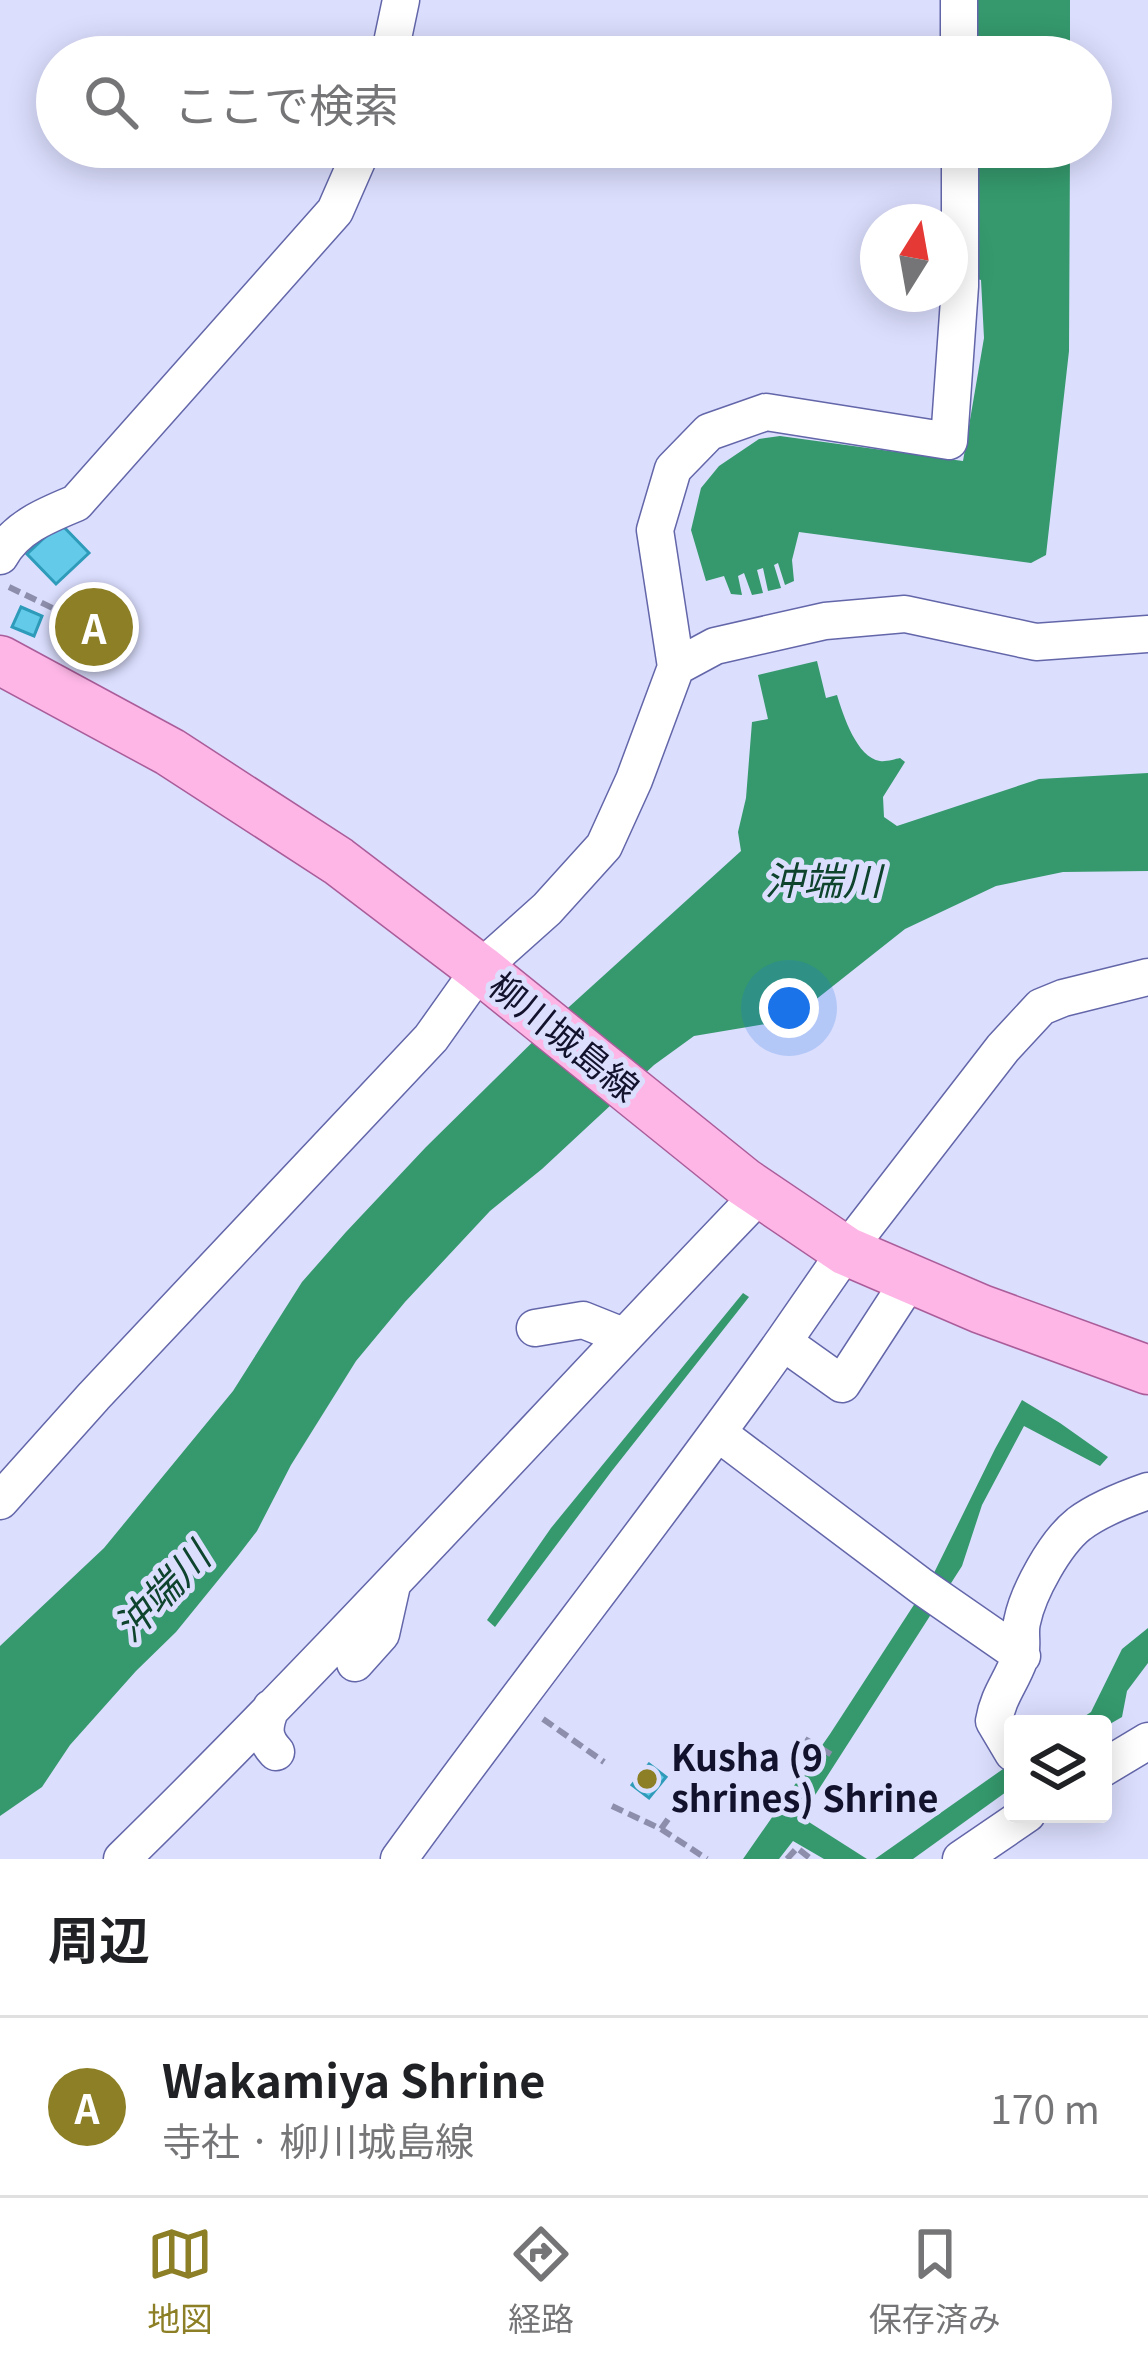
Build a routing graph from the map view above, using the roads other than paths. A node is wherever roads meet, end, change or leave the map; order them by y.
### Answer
1 (401, 0) edge
2 (959, 0) edge
3 (393, 36) edge
4 (959, 36) edge
5 (353, 168) edge
6 (960, 168) edge
7 (0, 556) edge
8 (1148, 634) edge
9 (0, 660) edge
10 (676, 667) junction
11 (480, 969) junction
12 (1148, 977) edge
13 (752, 1188) junction
14 (846, 1251) junction
15 (911, 1278) junction
16 (535, 1328) dead end
17 (623, 1336) junction
18 (783, 1342) junction
19 (1148, 1370) edge
20 (718, 1432) junction
21 (504, 1466) junction
22 (1148, 1491) edge
23 (0, 1501) edge
24 (473, 1527) dead end
25 (392, 1585) junction
26 (1022, 1656) junction
27 (355, 1663) dead end
28 (271, 1708) junction
29 (1004, 1738) edge
30 (1148, 1741) edge
31 (276, 1752) dead end
32 (1112, 1763) edge
33 (1014, 1823) edge
34 (122, 1859) edge
35 (399, 1859) edge
36 (961, 1859) edge

1 - 3 street
2 - 4 street
5 - 7 street
6 - 10 street
8 - 10 street
9 - 11 main road, 柳川城島線
10 - 11 street
11 - 13 main road, 柳川城島線
11 - 23 street
12 - 14 street
13 - 14 main road, 柳川城島線
13 - 17 street
14 - 15 main road, 柳川城島線
14 - 18 street
15 - 18 street
15 - 19 main road, 柳川城島線
16 - 17 street
17 - 21 street
18 - 20 street
20 - 26 street
20 - 35 street
21 - 24 street
21 - 25 street
22 - 26 street
25 - 27 street
25 - 28 street
26 - 29 street
28 - 31 street
28 - 34 street
30 - 32 street
33 - 36 street

